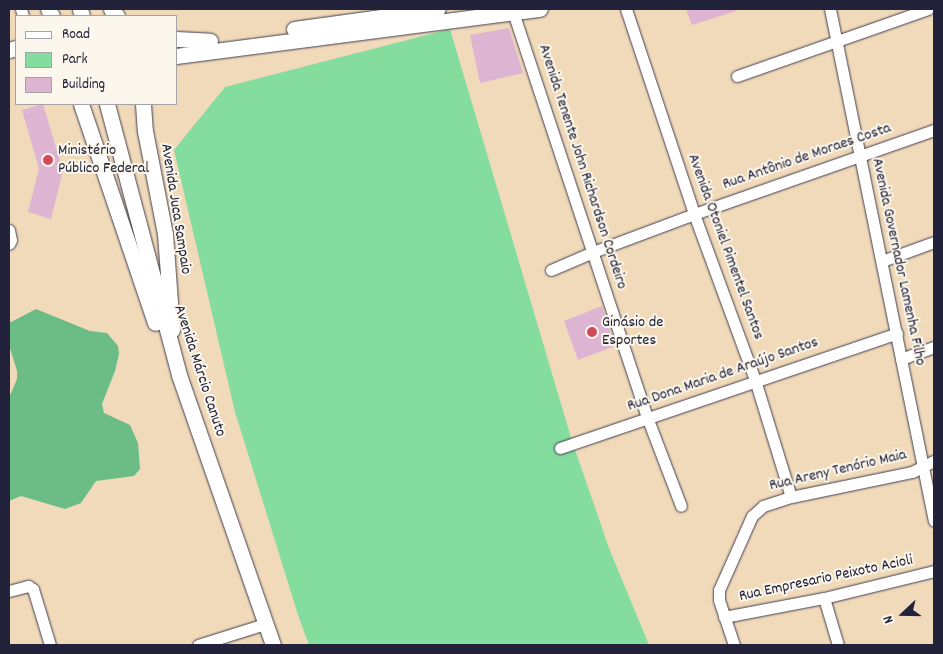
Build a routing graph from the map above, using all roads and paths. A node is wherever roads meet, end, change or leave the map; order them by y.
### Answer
1 (438, 9) edge
2 (540, 9) edge
3 (626, 9) edge
4 (830, 9) edge
5 (928, 9) edge
6 (512, 10) edge
7 (178, 38) edge
8 (210, 41) junction
9 (837, 41) junction
10 (178, 46) edge
11 (178, 56) edge
12 (737, 76) dead end
13 (81, 105) edge
14 (107, 105) edge
15 (143, 105) edge
16 (934, 130) edge
17 (859, 156) junction
18 (694, 214) junction
19 (9, 230) edge
20 (934, 242) edge
21 (9, 244) edge
22 (593, 252) junction
23 (882, 261) junction
24 (552, 270) dead end
25 (897, 333) junction
26 (934, 347) edge
27 (171, 349) junction
28 (901, 360) junction
29 (179, 375) junction
30 (755, 380) junction
31 (647, 417) junction
32 (560, 448) dead end
33 (934, 461) edge
34 (923, 467) junction
35 (791, 497) junction
36 (681, 506) dead end
37 (934, 521) edge
38 (934, 571) edge
39 (9, 591) edge
40 (824, 598) junction
41 (724, 617) junction
42 (265, 624) junction
43 (50, 645) edge
44 (198, 645) edge
45 (273, 645) edge
46 (734, 645) edge
47 (838, 645) edge

1 - 8 main road
2 - 6 main road
3 - 18 street, Avenida Otoniel Pimentel Santos
4 - 9 street, Avenida Governador Lamenha Filho
5 - 9 street
6 - 11 main road
6 - 22 street, Avenida Tenente John Richardson Cordeiro
7 - 8 main road
8 - 10 main road
9 - 12 street
9 - 17 street, Avenida Governador Lamenha Filho
13 - 29 main road
14 - 27 main road, Avenida Márcio Canuto
15 - 27 main road, Avenida Juca Sampaio
16 - 17 street, Rua Antônio de Moraes Costa
17 - 18 street, Rua Antônio de Moraes Costa
17 - 23 street, Avenida Governador Lamenha Filho
18 - 22 street, Rua Antônio de Moraes Costa
18 - 30 street, Avenida Otoniel Pimentel Santos
19 - 21 street
20 - 23 street
22 - 24 street, Rua Antônio de Moraes Costa
22 - 31 street, Avenida Tenente John Richardson Cordeiro
23 - 25 street, Avenida Governador Lamenha Filho
25 - 28 street, Avenida Governador Lamenha Filho
25 - 30 street, Rua Dona Maria de Araújo Santos
26 - 28 street
27 - 29 main road, Avenida Márcio Canuto
28 - 34 street, Avenida Governador Lamenha Filho
29 - 42 main road, Avenida Márcio Canuto
30 - 31 street, Rua Dona Maria de Araújo Santos
30 - 35 street, Avenida Otoniel Pimentel Santos
31 - 32 street, Rua Dona Maria de Araújo Santos
31 - 36 street, Avenida Tenente John Richardson Cordeiro
33 - 34 street, Rua Areny Tenório Maia
34 - 35 street, Rua Areny Tenório Maia
34 - 37 street, Avenida Governador Lamenha Filho
35 - 41 street, Rua Areny Tenório Maia
38 - 40 street, Rua Empresario Peixoto Acioli
39 - 43 street
40 - 41 street, Rua Empresario Peixoto Acioli
40 - 47 street
41 - 46 street, Rua Areny Tenório Maia
42 - 44 street
42 - 45 main road, Avenida Márcio Canuto

